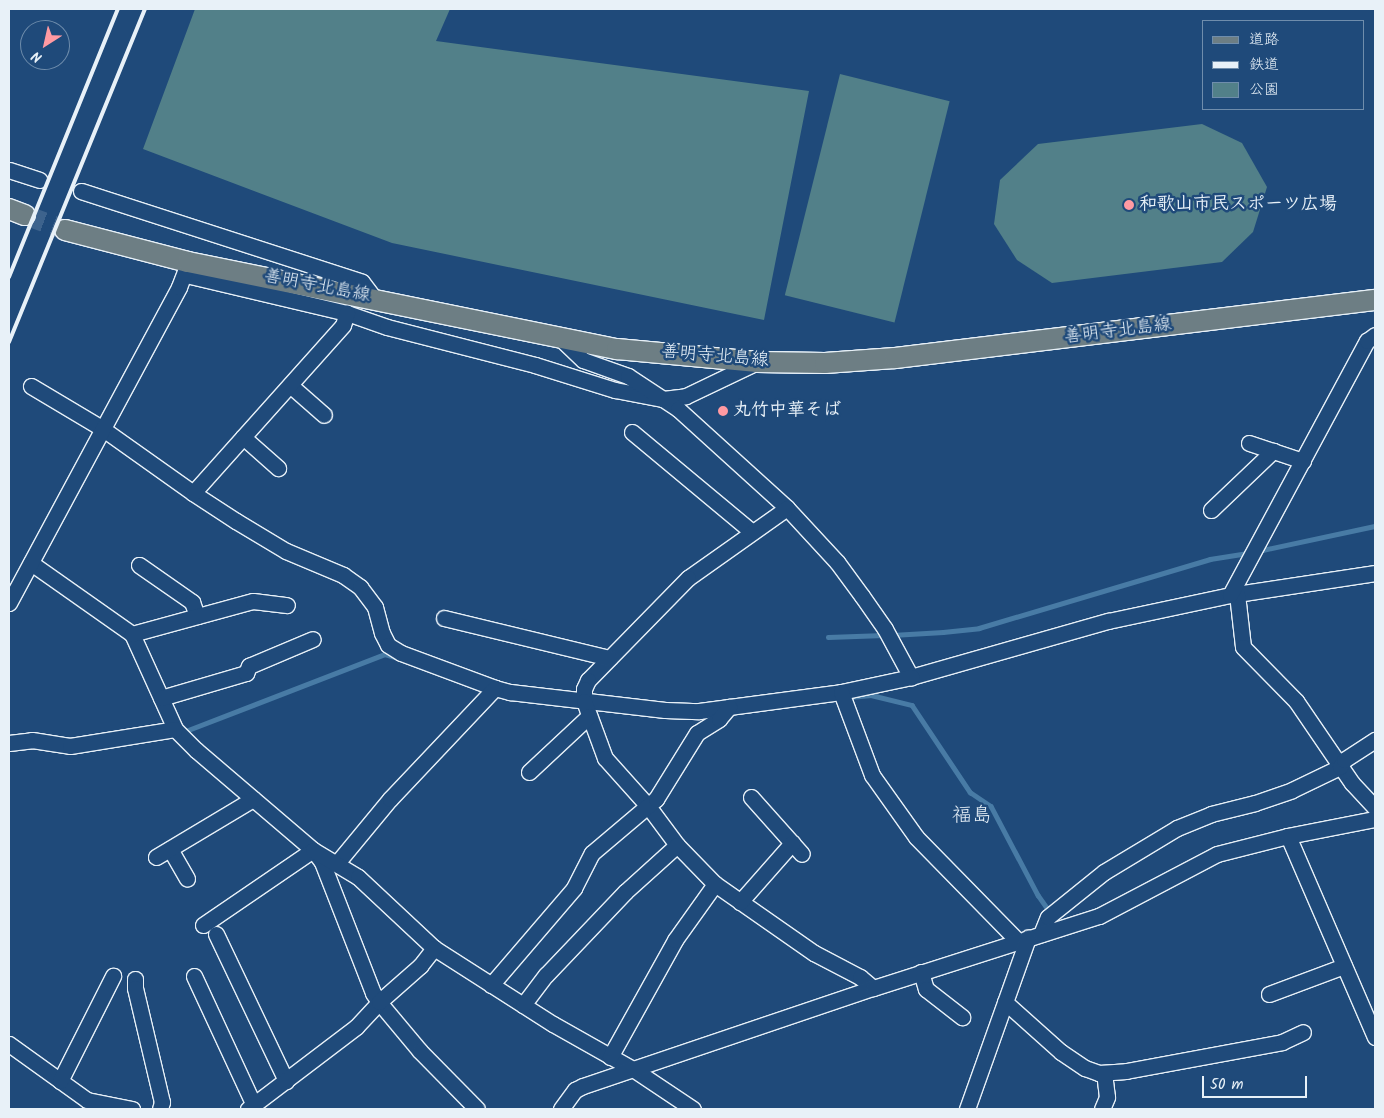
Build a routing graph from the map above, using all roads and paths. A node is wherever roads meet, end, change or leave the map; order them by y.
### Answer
1 (9, 170) edge
2 (39, 180) dead end
3 (81, 191) dead end
4 (65, 230) tunnel mouth
5 (187, 269) junction
6 (374, 298) junction
7 (1375, 300) edge
8 (347, 313) junction
9 (560, 338) junction
10 (1373, 338) edge
11 (757, 362) junction
12 (290, 385) junction
13 (31, 386) dead end
14 (662, 399) junction
15 (324, 415) dead end
16 (103, 429) junction
17 (632, 432) dead end
18 (243, 437) junction
19 (1249, 443) dead end
20 (1273, 451) junction
21 (1303, 461) junction
22 (278, 468) dead end
23 (193, 493) junction
24 (787, 508) junction
25 (1211, 510) dead end
26 (752, 532) junction
27 (31, 563) junction
28 (139, 565) dead end
29 (1375, 573) edge
30 (1233, 594) junction
31 (9, 604) edge
32 (287, 605) dead end
33 (197, 616) junction
34 (444, 618) dead end
35 (132, 634) junction
36 (313, 639) dead end
37 (609, 658) junction
38 (910, 677) junction
39 (495, 688) junction
40 (842, 696) junction
41 (161, 698) junction
42 (587, 708) junction
43 (725, 713) junction
44 (178, 732) junction
45 (1375, 740) edge
46 (9, 743) edge
47 (1340, 767) junction
48 (529, 772) dead end
49 (751, 797) dead end
50 (253, 799) junction
51 (648, 806) junction
52 (1375, 808) edge
53 (1375, 819) edge
54 (1288, 836) junction
55 (676, 845) junction
56 (313, 850) junction
57 (337, 863) junction
58 (187, 878) dead end
59 (715, 884) junction
60 (740, 902) junction
61 (203, 925) dead end
62 (216, 934) dead end
63 (1029, 937) junction
64 (434, 948) junction
65 (1344, 966) junction
66 (921, 972) junction
67 (114, 976) dead end
68 (194, 976) dead end
69 (135, 979) dead end
70 (492, 985) junction
71 (873, 988) junction
72 (1269, 994) dead end
73 (379, 1002) junction
74 (1005, 1002) junction
75 (523, 1005) junction
76 (962, 1017) dead end
77 (1303, 1032) dead end
78 (1375, 1037) edge
79 (9, 1044) edge
80 (610, 1056) junction
81 (633, 1069) junction
82 (1104, 1073) junction
83 (60, 1081) junction
84 (286, 1081) junction
85 (96, 1106) edge
86 (251, 1107) edge
87 (132, 1109) edge
88 (160, 1109) edge
89 (477, 1109) edge
90 (561, 1109) edge
91 (693, 1109) edge
92 (967, 1109) edge
93 (1102, 1109) edge

1 - 2 street
3 - 6 street
4 - 5 main road, 善明寺北島線
5 - 6 main road, 善明寺北島線
5 - 8 street
5 - 16 street
6 - 9 main road, 善明寺北島線
7 - 11 main road, 善明寺北島線
8 - 12 street
8 - 14 street
9 - 11 main road, 善明寺北島線
9 - 14 street
10 - 21 street
11 - 14 street
12 - 15 street
12 - 18 street
13 - 16 street
14 - 24 street
16 - 23 street
16 - 27 street
17 - 26 street
18 - 22 street
18 - 23 street
19 - 20 street
20 - 21 street
20 - 25 street
21 - 30 street
23 - 39 street
24 - 26 street
24 - 38 street
26 - 37 street
27 - 31 street
27 - 35 street
28 - 33 street
29 - 30 street
30 - 38 street
30 - 47 street
32 - 33 street
33 - 35 street
34 - 37 street
35 - 41 street
36 - 41 street
37 - 42 street
38 - 40 street
39 - 42 street
39 - 57 street
40 - 43 street
40 - 63 street
41 - 44 street
42 - 43 street
42 - 48 street
42 - 51 street
43 - 51 street
44 - 46 street
44 - 50 street
45 - 47 street
47 - 52 street
47 - 63 street
49 - 60 street
50 - 56 street
50 - 58 street
51 - 55 street
51 - 70 street
53 - 54 street
54 - 63 street
54 - 65 street
55 - 59 street
55 - 75 street
56 - 57 street
56 - 61 street
56 - 73 street
57 - 64 street
59 - 60 street
59 - 80 street
60 - 71 street
62 - 84 street
63 - 66 street
63 - 74 street
64 - 70 street
64 - 73 street
65 - 72 street
65 - 78 street
66 - 71 street
66 - 76 street
67 - 83 street
68 - 86 street
69 - 88 street
70 - 75 street
71 - 81 street
73 - 84 street
73 - 89 street
74 - 82 street
74 - 92 street
75 - 80 street
77 - 82 street
79 - 83 street
80 - 81 street
81 - 90 street
81 - 91 street
82 - 93 street
83 - 85 street
84 - 86 street
85 - 87 street

